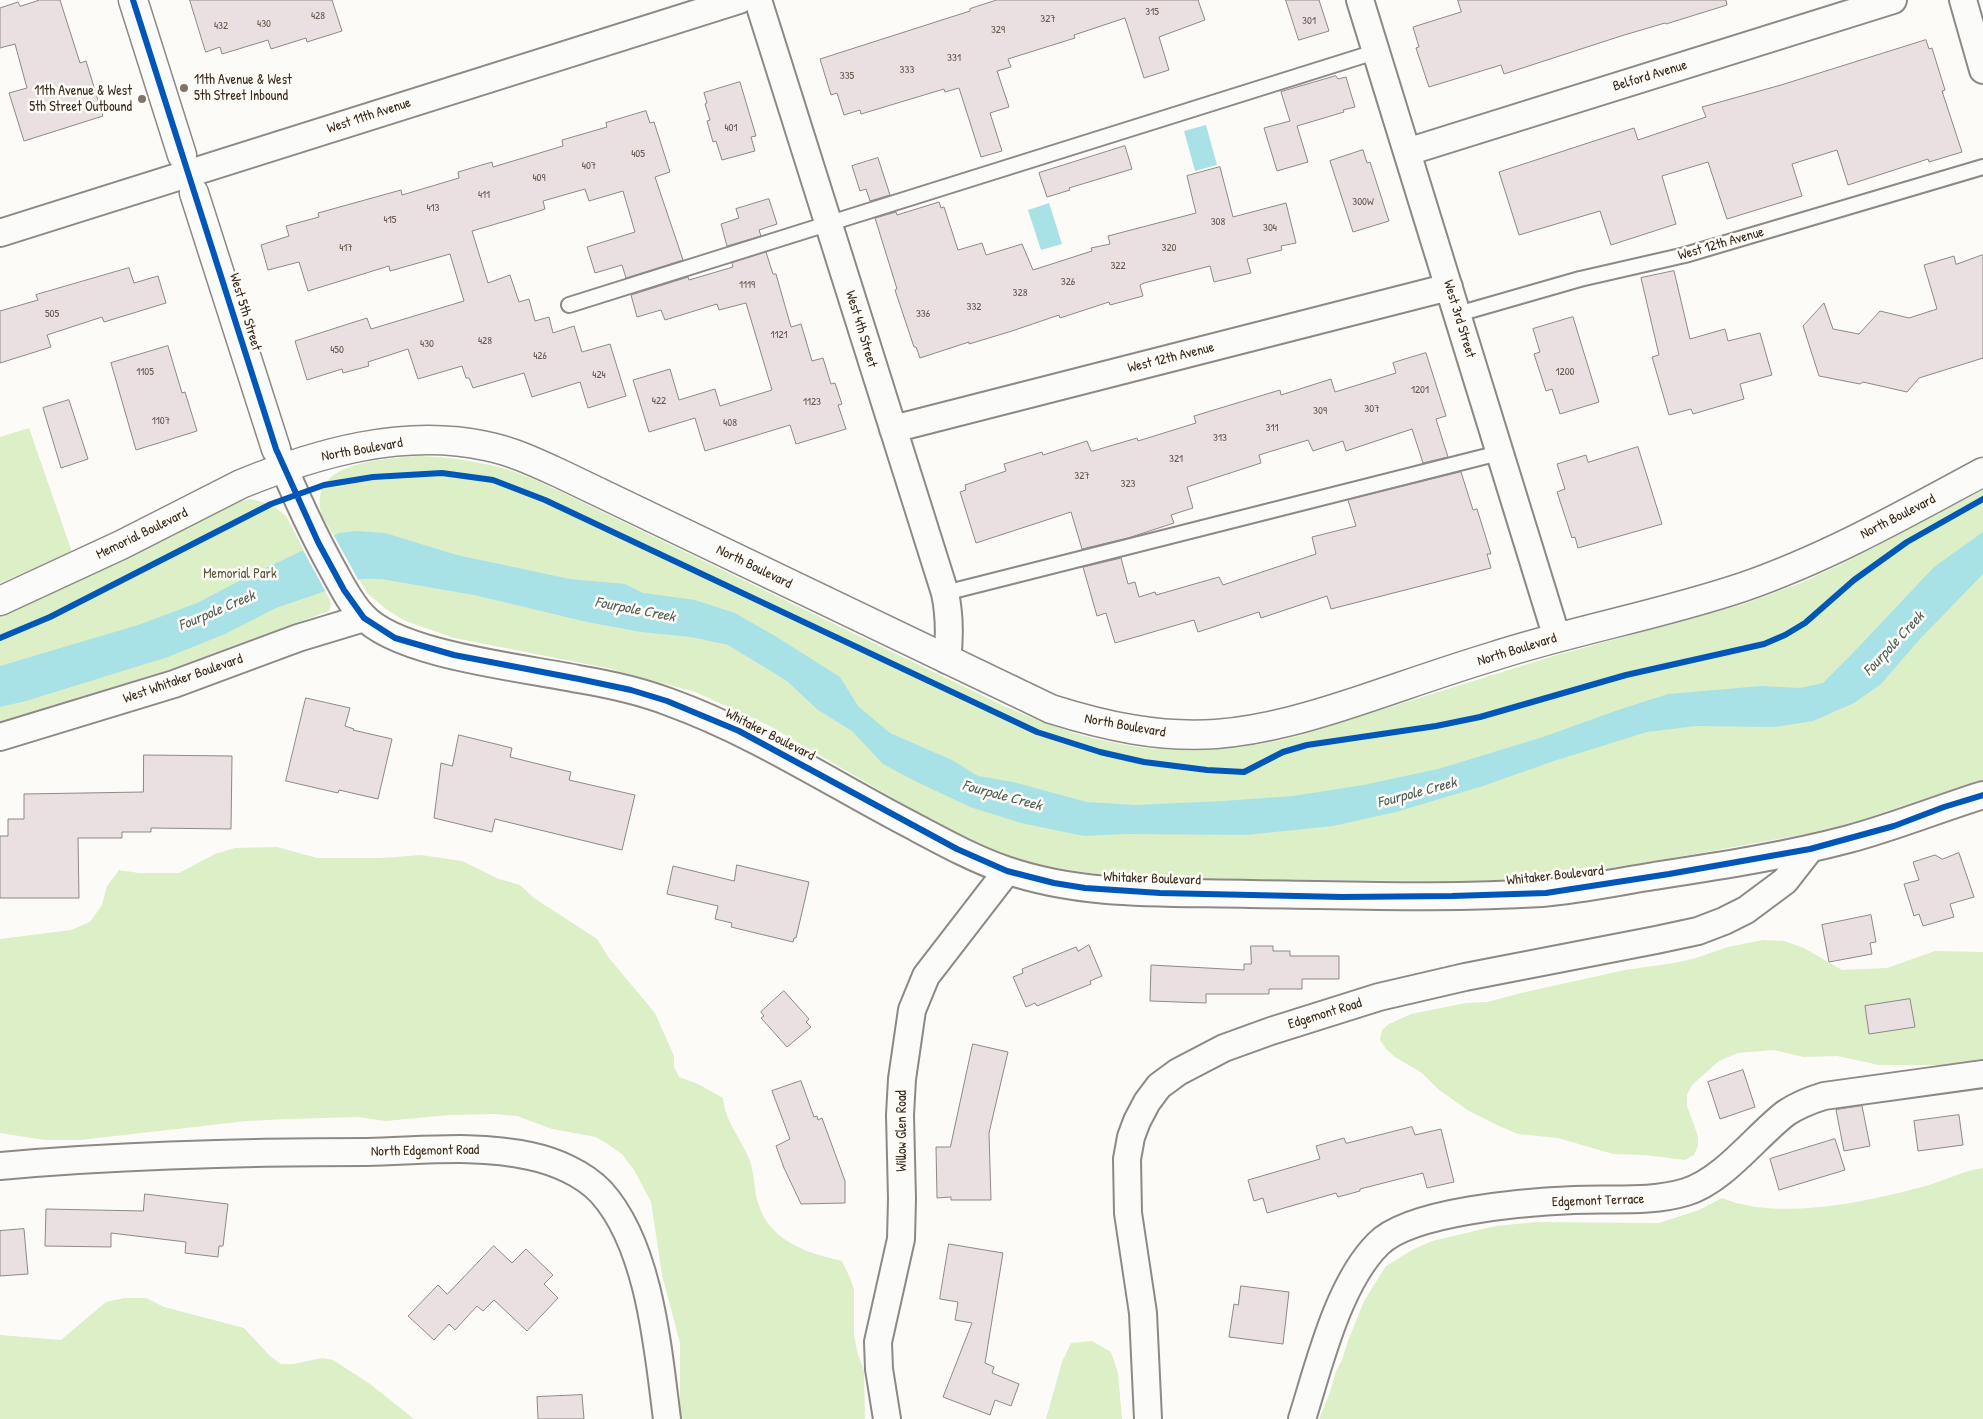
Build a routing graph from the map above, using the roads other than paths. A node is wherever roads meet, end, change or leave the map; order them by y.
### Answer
1 (133, 0) edge
2 (739, 0) edge
3 (758, 0) edge
4 (1360, 0) edge
5 (1893, 0) edge
6 (1963, 0) edge
7 (1375, 52) junction
8 (1983, 70) edge
9 (1407, 152) junction
10 (1983, 167) edge
11 (188, 174) junction
12 (828, 225) junction
13 (0, 233) edge
14 (1449, 287) junction
15 (569, 304) dead end
16 (1458, 314) junction
17 (892, 429) junction
18 (1499, 453) junction
19 (280, 458) junction
20 (1983, 472) edge
21 (945, 593) junction
22 (0, 601) edge
23 (364, 618) junction
24 (1557, 638) junction
25 (947, 660) junction
26 (0, 737) edge
27 (1983, 795) edge
28 (1810, 849) junction
29 (1007, 871) junction
30 (1983, 1074) edge
31 (0, 1166) edge
32 (666, 1419) edge
33 (887, 1419) edge
34 (1148, 1419) edge
35 (1302, 1419) edge

1 - 11 street, West 5th Street
2 - 11 street, West 11th Avenue
3 - 12 street, West 4th Street
4 - 7 street, West 3rd Street
5 - 9 street, Belford Avenue
6 - 8 street
7 - 9 street, West 3rd Street
7 - 12 lane
9 - 14 street, West 3rd Street
10 - 16 lane, West 12th Avenue
11 - 13 street, West 11th Avenue
11 - 19 street, West 5th Street
12 - 15 lane
12 - 17 street, West 4th Street
14 - 16 street, West 3rd Street
14 - 17 street, West 12th Avenue
16 - 18 street, West 3rd Street
17 - 21 street, West 4th Street
18 - 21 lane
18 - 24 street, West 3rd Street
19 - 22 street, Memorial Boulevard
19 - 23 street, West 5th Street
19 - 25 street, North Boulevard
20 - 24 street, North Boulevard
21 - 25 street, West 4th Street
23 - 26 street, West Whitaker Boulevard
23 - 29 street, Whitaker Boulevard
24 - 25 street, North Boulevard
27 - 28 street, Whitaker Boulevard
28 - 29 street, Whitaker Boulevard
28 - 34 street, Edgemont Road
29 - 33 street, Willow Glen Road
30 - 35 street, Edgemont Terrace
31 - 32 street, North Edgemont Road

